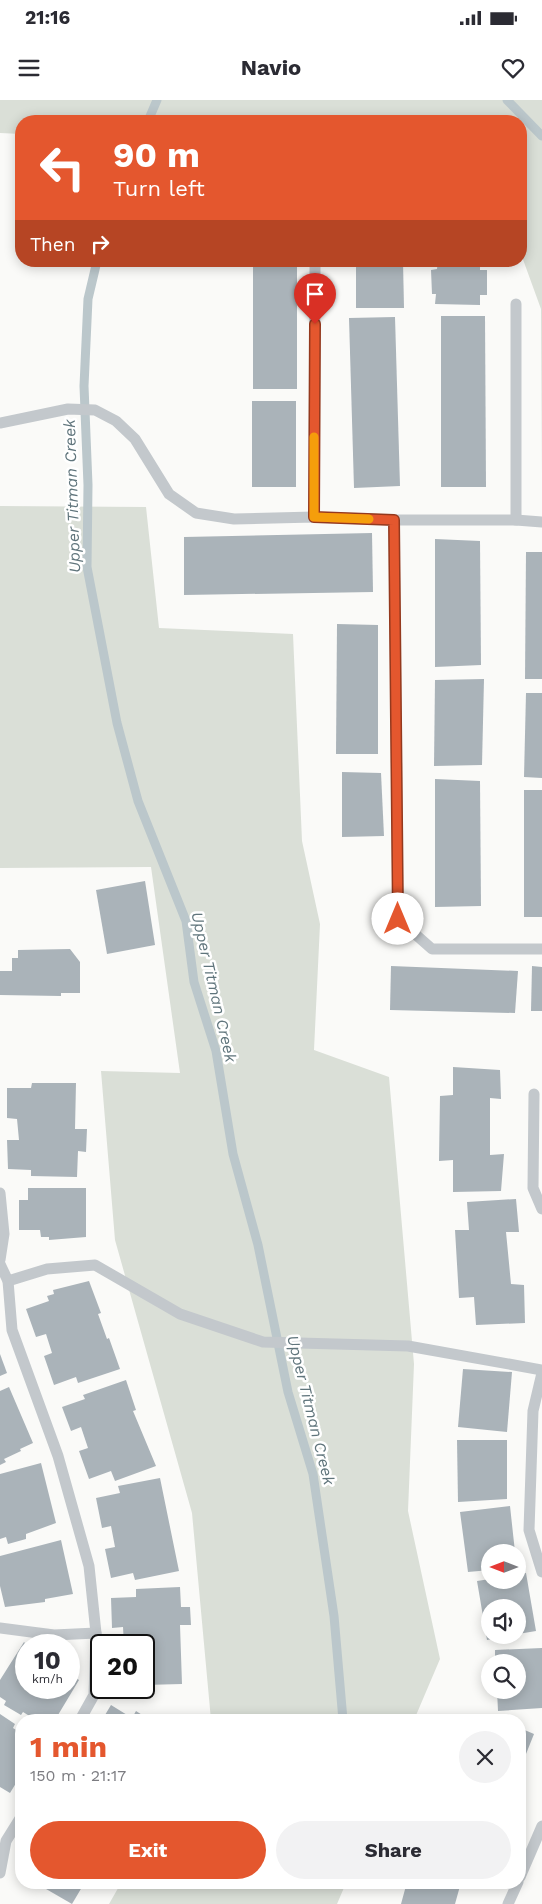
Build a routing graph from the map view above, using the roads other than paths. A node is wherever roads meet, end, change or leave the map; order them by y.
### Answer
1 (315, 267) dead end
2 (516, 304) dead end
3 (0, 423) edge
4 (314, 517) junction
5 (394, 520) junction
6 (516, 520) junction
7 (542, 522) edge
8 (542, 950) edge
9 (534, 1094) dead end
10 (0, 1193) edge
11 (542, 1209) edge
12 (0, 1262) edge
13 (8, 1281) junction
14 (542, 1372) edge
15 (542, 1572) edge
16 (0, 1628) edge
17 (96, 1633) junction
18 (83, 1714) edge
19 (542, 1826) edge
20 (15, 1827) edge
21 (526, 1863) edge
22 (0, 1873) edge
23 (515, 1889) edge
24 (508, 1904) edge

1 - 4 lane
2 - 6 lane
3 - 4 lane
4 - 5 lane
5 - 6 lane
5 - 8 lane
6 - 7 lane
9 - 11 lane
10 - 12 lane
12 - 13 lane
13 - 14 lane
13 - 17 lane
14 - 15 lane
16 - 17 lane
17 - 18 lane
19 - 21 lane
20 - 22 lane
23 - 24 lane

